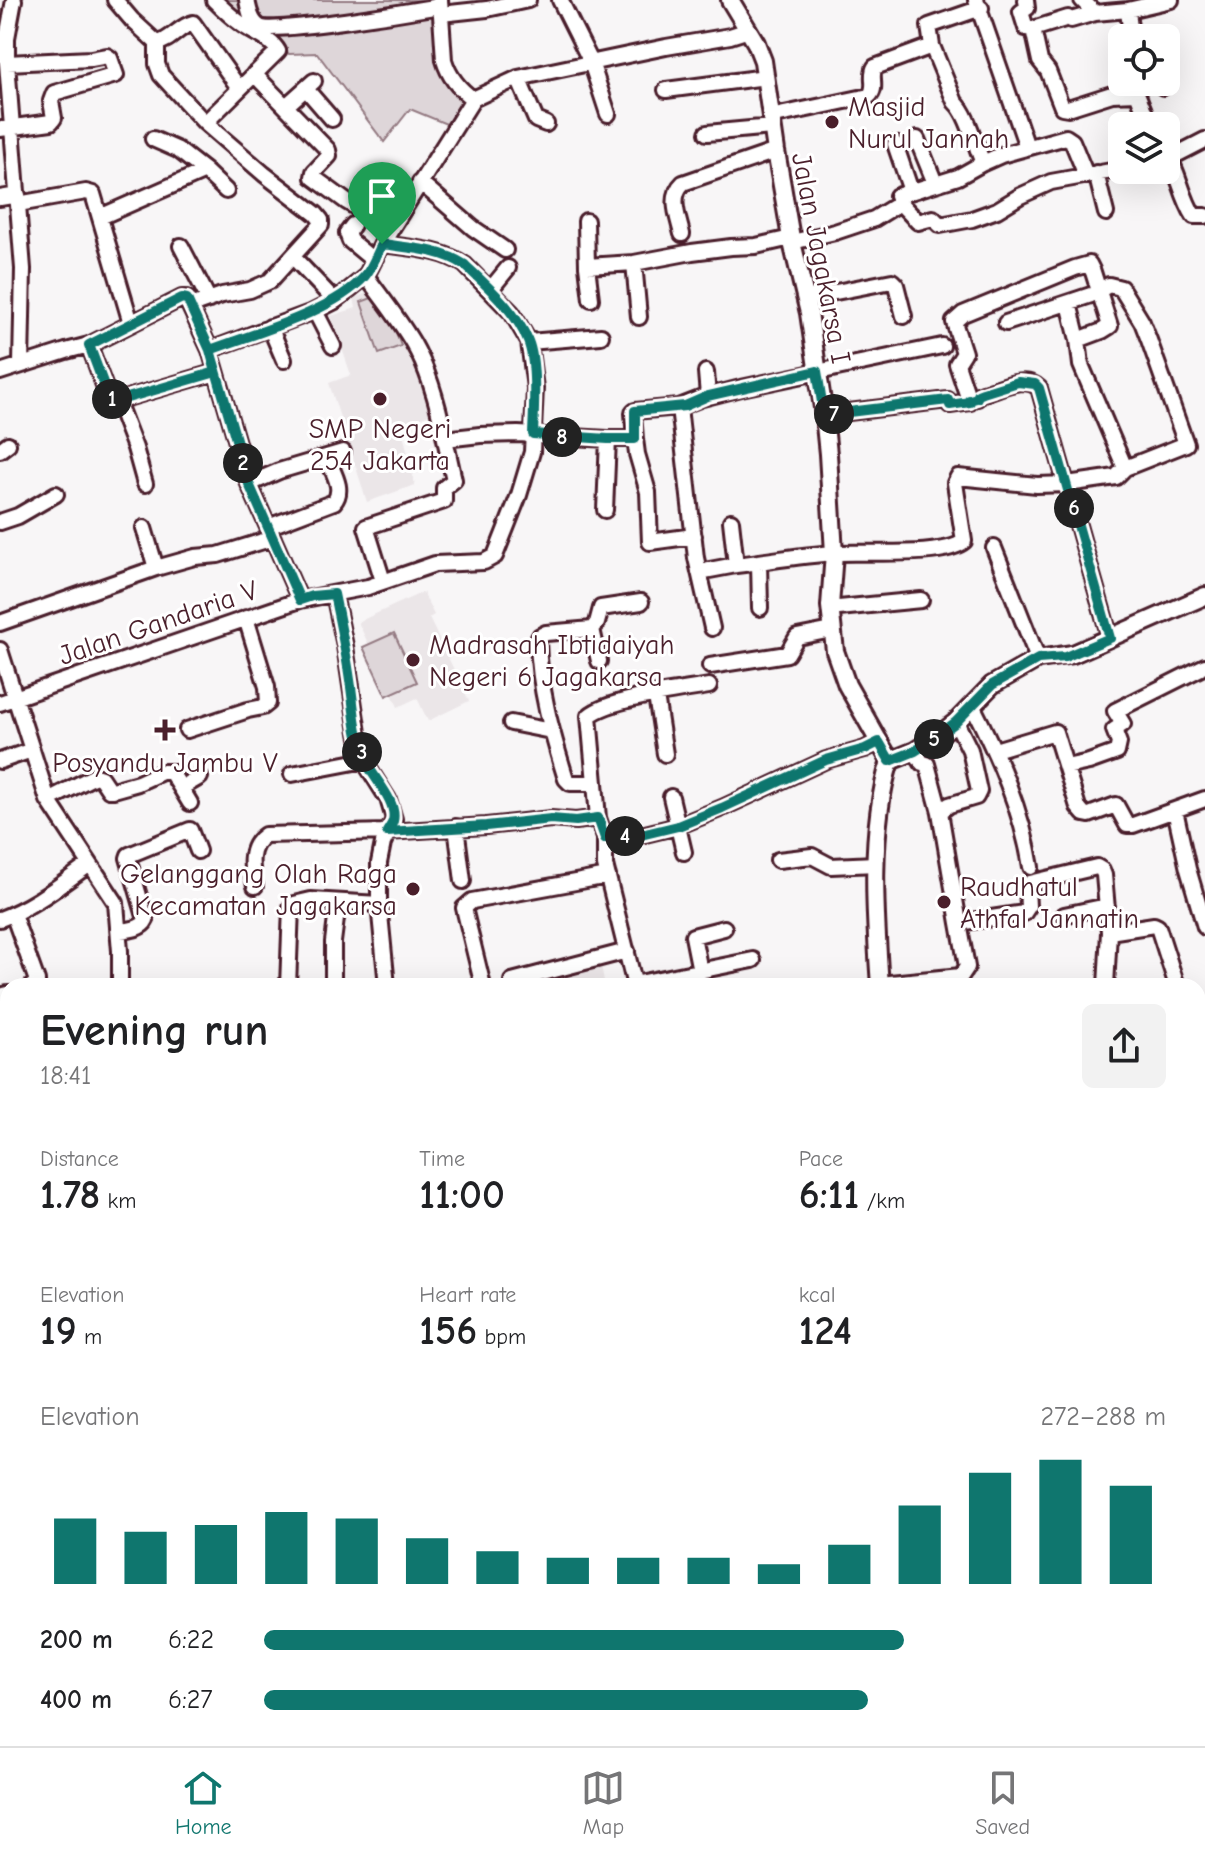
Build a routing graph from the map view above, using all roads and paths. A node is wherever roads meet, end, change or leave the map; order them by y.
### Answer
1 (14, 0) edge
2 (115, 0) edge
3 (214, 0) edge
4 (247, 0) edge
5 (528, 0) edge
6 (560, 0) edge
7 (730, 0) edge
8 (1026, 0) edge
9 (1082, 0) edge
10 (1171, 0) edge
11 (978, 4) edge
12 (439, 6) edge
13 (1128, 10) junction
14 (1095, 13) junction
15 (1130, 24) edge
16 (1033, 29) junction
17 (749, 30) junction
18 (157, 43) junction
19 (932, 46) junction
20 (591, 62) junction
21 (7, 63) junction
22 (254, 74) junction
23 (766, 77) junction
24 (518, 78) junction
25 (239, 88) junction
26 (666, 90) dead end
27 (1108, 95) edge
28 (473, 99) junction
29 (286, 106) junction
30 (608, 114) dead end
31 (332, 119) dead end
32 (771, 122) junction
33 (205, 123) junction
34 (546, 124) dead end
35 (6, 129) edge
36 (707, 133) dead end
37 (153, 139) dead end
38 (1205, 140) edge
39 (1027, 147) junction
40 (776, 151) junction
41 (1180, 151) edge
42 (983, 163) junction
43 (205, 171) junction
44 (1108, 171) edge
45 (1091, 174) junction
46 (420, 182) junction
47 (935, 183) junction
48 (1178, 184) edge
49 (226, 191) dead end
50 (903, 196) junction
51 (0, 198) edge
52 (18, 199) junction
53 (1106, 213) dead end
54 (1205, 216) edge
55 (100, 217) junction
56 (586, 221) dead end
57 (353, 225) dead end
58 (391, 228) junction
59 (682, 234) dead end
60 (792, 240) junction
61 (382, 244) junction
62 (181, 246) dead end
63 (505, 250) dead end
64 (295, 255) junction
65 (373, 260) junction
66 (634, 263) junction
67 (587, 266) junction
68 (508, 268) dead end
69 (366, 276) junction
70 (490, 290) junction
71 (1094, 293) junction
72 (805, 298) junction
73 (591, 299) dead end
74 (209, 300) junction
75 (335, 301) junction
76 (1069, 303) junction
77 (191, 306) junction
78 (315, 311) junction
79 (904, 316) dead end
80 (639, 317) dead end
81 (131, 323) junction
82 (1006, 323) dead end
83 (270, 327) junction
84 (601, 336) dead end
85 (1078, 340) junction
86 (529, 342) junction
87 (89, 345) junction
88 (333, 346) dead end
89 (942, 346) dead end
90 (210, 350) junction
91 (284, 360) dead end
92 (21, 365) junction
93 (817, 371) junction
94 (0, 372) edge
95 (216, 372) junction
96 (706, 372) dead end
97 (708, 396) junction
98 (969, 400) junction
99 (117, 401) junction
100 (679, 407) junction
101 (824, 415) junction
102 (533, 434) junction
103 (445, 439) junction
104 (608, 439) junction
105 (635, 439) junction
106 (343, 452) dead end
107 (327, 457) junction
108 (1125, 468) junction
109 (145, 484) dead end
110 (249, 484) junction
111 (1067, 484) junction
112 (56, 494) dead end
113 (605, 510) dead end
114 (731, 521) dead end
115 (0, 522) edge
116 (144, 528) dead end
117 (271, 533) junction
118 (694, 536) junction
119 (994, 548) dead end
120 (834, 553) junction
121 (759, 562) junction
122 (736, 565) junction
123 (156, 568) junction
124 (699, 572) junction
125 (383, 581) junction
126 (334, 594) junction
127 (1205, 596) edge
128 (300, 600) junction
129 (921, 600) dead end
130 (641, 602) dead end
131 (830, 606) junction
132 (760, 608) dead end
133 (246, 618) junction
134 (0, 623) edge
135 (712, 628) dead end
136 (592, 629) junction
137 (832, 630) junction
138 (1110, 638) junction
139 (0, 650) edge
140 (1038, 659) junction
141 (599, 661) dead end
142 (710, 666) dead end
143 (1205, 666) edge
144 (709, 686) dead end
145 (656, 696) junction
146 (17, 699) junction
147 (0, 703) edge
148 (972, 705) junction
149 (956, 722) junction
150 (511, 723) dead end
151 (187, 730) dead end
152 (551, 731) junction
153 (879, 742) junction
154 (32, 750) junction
155 (995, 750) junction
156 (915, 751) junction
157 (665, 754) dead end
158 (365, 760) junction
159 (0, 761) edge
160 (890, 761) junction
161 (1066, 767) junction
162 (292, 774) dead end
163 (200, 777) dead end
164 (595, 783) junction
165 (181, 788) junction
166 (671, 797) dead end
167 (1205, 799) edge
168 (48, 800) junction
169 (190, 803) dead end
170 (1175, 810) junction
171 (940, 812) junction
172 (598, 818) junction
173 (678, 826) junction
174 (456, 827) junction
175 (387, 832) junction
176 (605, 838) junction
177 (198, 851) dead end
178 (684, 852) dead end
179 (778, 860) dead end
180 (90, 864) junction
181 (876, 864) junction
182 (1031, 867) dead end
183 (608, 876) junction
184 (463, 881) dead end
185 (255, 886) dead end
186 (338, 903) junction
187 (379, 904) junction
188 (1107, 906) junction
189 (1064, 915) dead end
190 (6, 916) edge
191 (1203, 920) edge
192 (959, 923) junction
193 (724, 928) dead end
194 (119, 931) junction
195 (1109, 932) junction
196 (627, 951) junction
197 (753, 960) dead end
198 (699, 971) junction
199 (36, 978) edge
200 (120, 978) edge
201 (288, 978) edge
202 (333, 978) edge
203 (386, 978) edge
204 (481, 978) edge
205 (549, 978) edge
206 (633, 978) edge
207 (667, 978) edge
208 (701, 978) edge
209 (880, 978) edge
210 (963, 978) edge
211 (1106, 978) edge
212 (1174, 978) edge

1 - 21 street
2 - 18 street
3 - 22 street
4 - 12 street
5 - 12 street
6 - 20 street
7 - 17 street, Jalan Jagakarsa I
8 - 16 street
9 - 14 street
10 - 13 street
11 - 19 street
11 - 39 street
12 - 28 street
13 - 14 street
13 - 15 street
14 - 16 street
16 - 27 street
17 - 20 street
17 - 23 street, Jalan Jagakarsa I
18 - 25 street
18 - 33 street
19 - 32 street
19 - 42 street
20 - 24 street
20 - 30 street
21 - 35 street
21 - 35 street
22 - 25 street
22 - 29 street
23 - 26 street
23 - 32 street, Jalan Jagakarsa I
24 - 28 street
24 - 34 street
25 - 33 street
28 - 46 street
29 - 31 street
29 - 58 street
32 - 36 street
32 - 40 street, Jalan Jagakarsa I
33 - 64 street
35 - 52 street
37 - 43 street
38 - 41 street
39 - 42 street
39 - 45 street
40 - 59 street
40 - 60 street, Jalan Jagakarsa I
42 - 47 street
43 - 49 street
43 - 55 street
44 - 45 street
45 - 50 street
45 - 53 street
46 - 58 street
46 - 63 street
47 - 50 street
47 - 50 street
48 - 54 street
50 - 60 street
51 - 52 street
52 - 55 street
52 - 92 street
55 - 81 street
56 - 67 street
57 - 65 street
58 - 61 street
60 - 66 street
60 - 72 street, Jalan Jagakarsa I
61 - 65 street
61 - 70 street
62 - 74 street
64 - 74 street
64 - 75 street
65 - 69 street
66 - 67 street
66 - 80 street
67 - 73 street
68 - 70 street
69 - 75 street
69 - 103 street
70 - 86 street
71 - 76 street
71 - 85 street
71 - 98 street
71 - 108 street
72 - 79 street
72 - 93 street, Jalan Jagakarsa I
74 - 77 street
75 - 78 street
76 - 82 street
76 - 85 street
77 - 81 street
77 - 90 street
78 - 83 street
78 - 88 street
81 - 87 street
83 - 90 street
83 - 91 street
84 - 86 street
85 - 108 street
86 - 102 street
87 - 92 street
87 - 99 street
89 - 93 street
90 - 95 street
92 - 94 street
93 - 97 street
93 - 101 street, Jalan Jagakarsa I
95 - 99 street
95 - 110 street
96 - 97 street
97 - 100 street
98 - 101 street
98 - 111 street
99 - 109 street
100 - 105 street
100 - 118 street
101 - 120 street, Jalan Jagakarsa I
102 - 103 street
102 - 104 street
102 - 125 street, Jalan Gandaria V
103 - 125 street
104 - 105 street
104 - 113 street
105 - 118 street
106 - 107 street
107 - 110 street
107 - 117 street
108 - 111 street
110 - 117 street
111 - 120 street
111 - 138 street
112 - 115 street
114 - 122 street
116 - 123 street
117 - 123 street
117 - 128 street
118 - 124 street
119 - 140 street
120 - 121 street
120 - 131 street, Jalan Jagakarsa I
121 - 122 street
121 - 132 street
122 - 124 street
123 - 134 street
124 - 135 street
125 - 126 street, Jalan Gandaria V
126 - 128 street, Jalan Gandaria V
126 - 158 street
127 - 138 street
128 - 133 street, Jalan Gandaria V
129 - 131 street
130 - 136 street
131 - 137 street, Jalan Jagakarsa I
133 - 146 street, Jalan Gandaria V
133 - 151 street
136 - 141 street
136 - 152 street
137 - 142 street
137 - 153 street, Jalan Jagakarsa I
138 - 140 street
139 - 146 street
140 - 148 street
143 - 161 street
144 - 145 street
145 - 157 street
145 - 164 street
146 - 147 street, Jalan Gandaria V
146 - 154 street
148 - 149 street
148 - 155 street
149 - 156 street
149 - 171 street
150 - 152 street
152 - 164 street
153 - 160 street, Jalan Jagakarsa I
153 - 173 street
154 - 159 street
154 - 168 street
155 - 161 street
155 - 182 street
156 - 160 street
156 - 171 street
158 - 162 street
158 - 175 street
160 - 181 street
161 - 170 street
163 - 165 street
164 - 172 street
165 - 168 street
165 - 169 street
166 - 173 street
167 - 170 street
168 - 180 street
170 - 191 street
171 - 192 street
172 - 174 street
172 - 176 street
173 - 176 street
173 - 178 street
174 - 175 street
174 - 184 street
175 - 185 street
175 - 187 street
176 - 183 street
177 - 194 street
179 - 181 street
180 - 190 street
180 - 194 street
181 - 209 street
183 - 196 street
183 - 204 street
186 - 187 street
186 - 201 street
186 - 202 street
187 - 203 street
188 - 189 street
188 - 192 street
188 - 195 street
190 - 199 street
192 - 210 street
193 - 198 street
194 - 200 street
195 - 211 street
195 - 212 street
196 - 205 street
196 - 206 street
197 - 198 street
198 - 207 street
198 - 208 street

